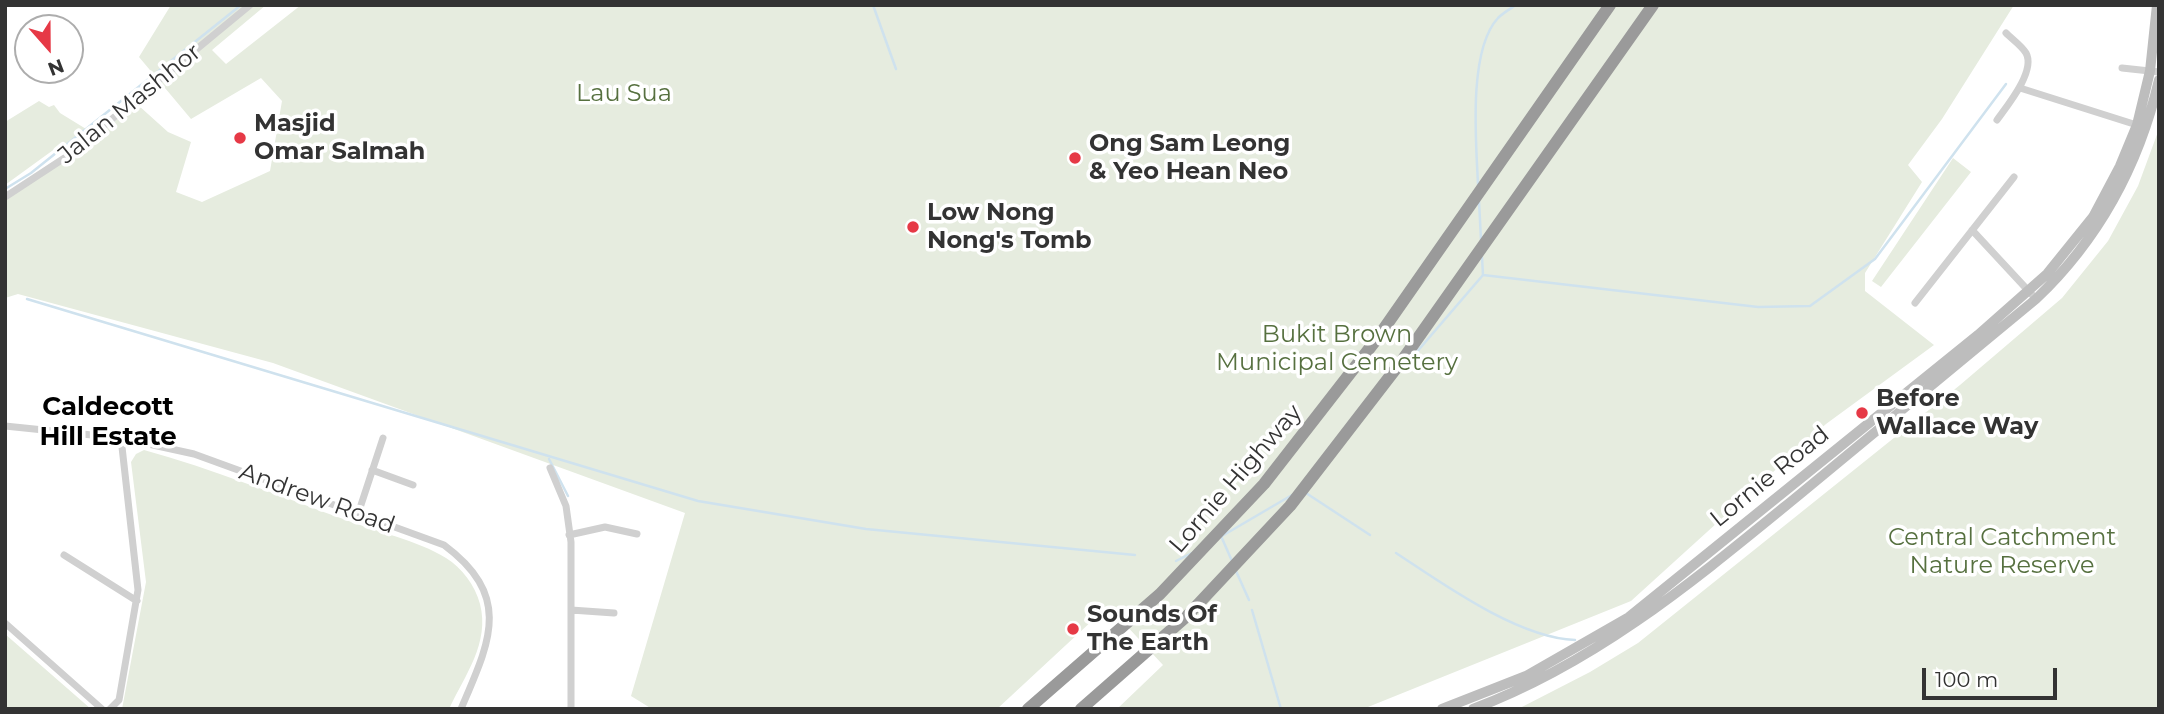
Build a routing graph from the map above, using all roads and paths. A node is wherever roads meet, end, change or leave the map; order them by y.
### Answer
1 (250, 5) edge
2 (1610, 5) edge
3 (1653, 5) edge
4 (2157, 5) edge
5 (2157, 24) edge
6 (2006, 33) dead end
7 (2122, 68) dead end
8 (2155, 71) edge
9 (2159, 80) edge
10 (2020, 88) junction
11 (1997, 120) dead end
12 (2141, 127) junction
13 (2014, 177) dead end
14 (5, 197) edge
15 (1972, 230) junction
16 (2032, 295) junction
17 (1915, 303) dead end
18 (5, 426) edge
19 (121, 438) junction
20 (383, 438) dead end
21 (550, 468) dead end
22 (372, 470) junction
23 (413, 485) dead end
24 (358, 514) junction
25 (637, 534) dead end
26 (569, 535) junction
27 (1731, 536) junction
28 (1740, 543) junction
29 (64, 555) dead end
30 (137, 601) junction
31 (571, 610) junction
32 (614, 613) dead end
33 (5, 623) edge
34 (102, 709) edge
35 (110, 709) edge
36 (461, 709) edge
37 (570, 709) edge
38 (1028, 709) edge
39 (1081, 709) edge
40 (1442, 709) edge
41 (1473, 709) edge

1 - 14 street, Jalan Mashhor
2 - 38 highway, Lornie Highway
3 - 39 highway
4 - 5 street, Lornie Road
5 - 8 street, Lornie Road
6 - 10 street
7 - 8 street
8 - 12 street, Lornie Road
9 - 12 street, Lornie Road
10 - 11 street
10 - 12 street
12 - 16 street, Lornie Road
13 - 15 street
15 - 16 street
15 - 17 street
16 - 27 street, Lornie Road
16 - 28 street, Lornie Road
18 - 19 street, Andrew Road
19 - 24 street, Andrew Road
19 - 30 street
20 - 22 street
21 - 26 street
22 - 23 street
22 - 24 street
24 - 36 street, Andrew Road
25 - 26 street
26 - 31 street
27 - 28 street
27 - 40 street, Lornie Road
28 - 41 street, Lornie Road
29 - 30 street
30 - 35 street
31 - 32 street
31 - 37 street
33 - 34 street

